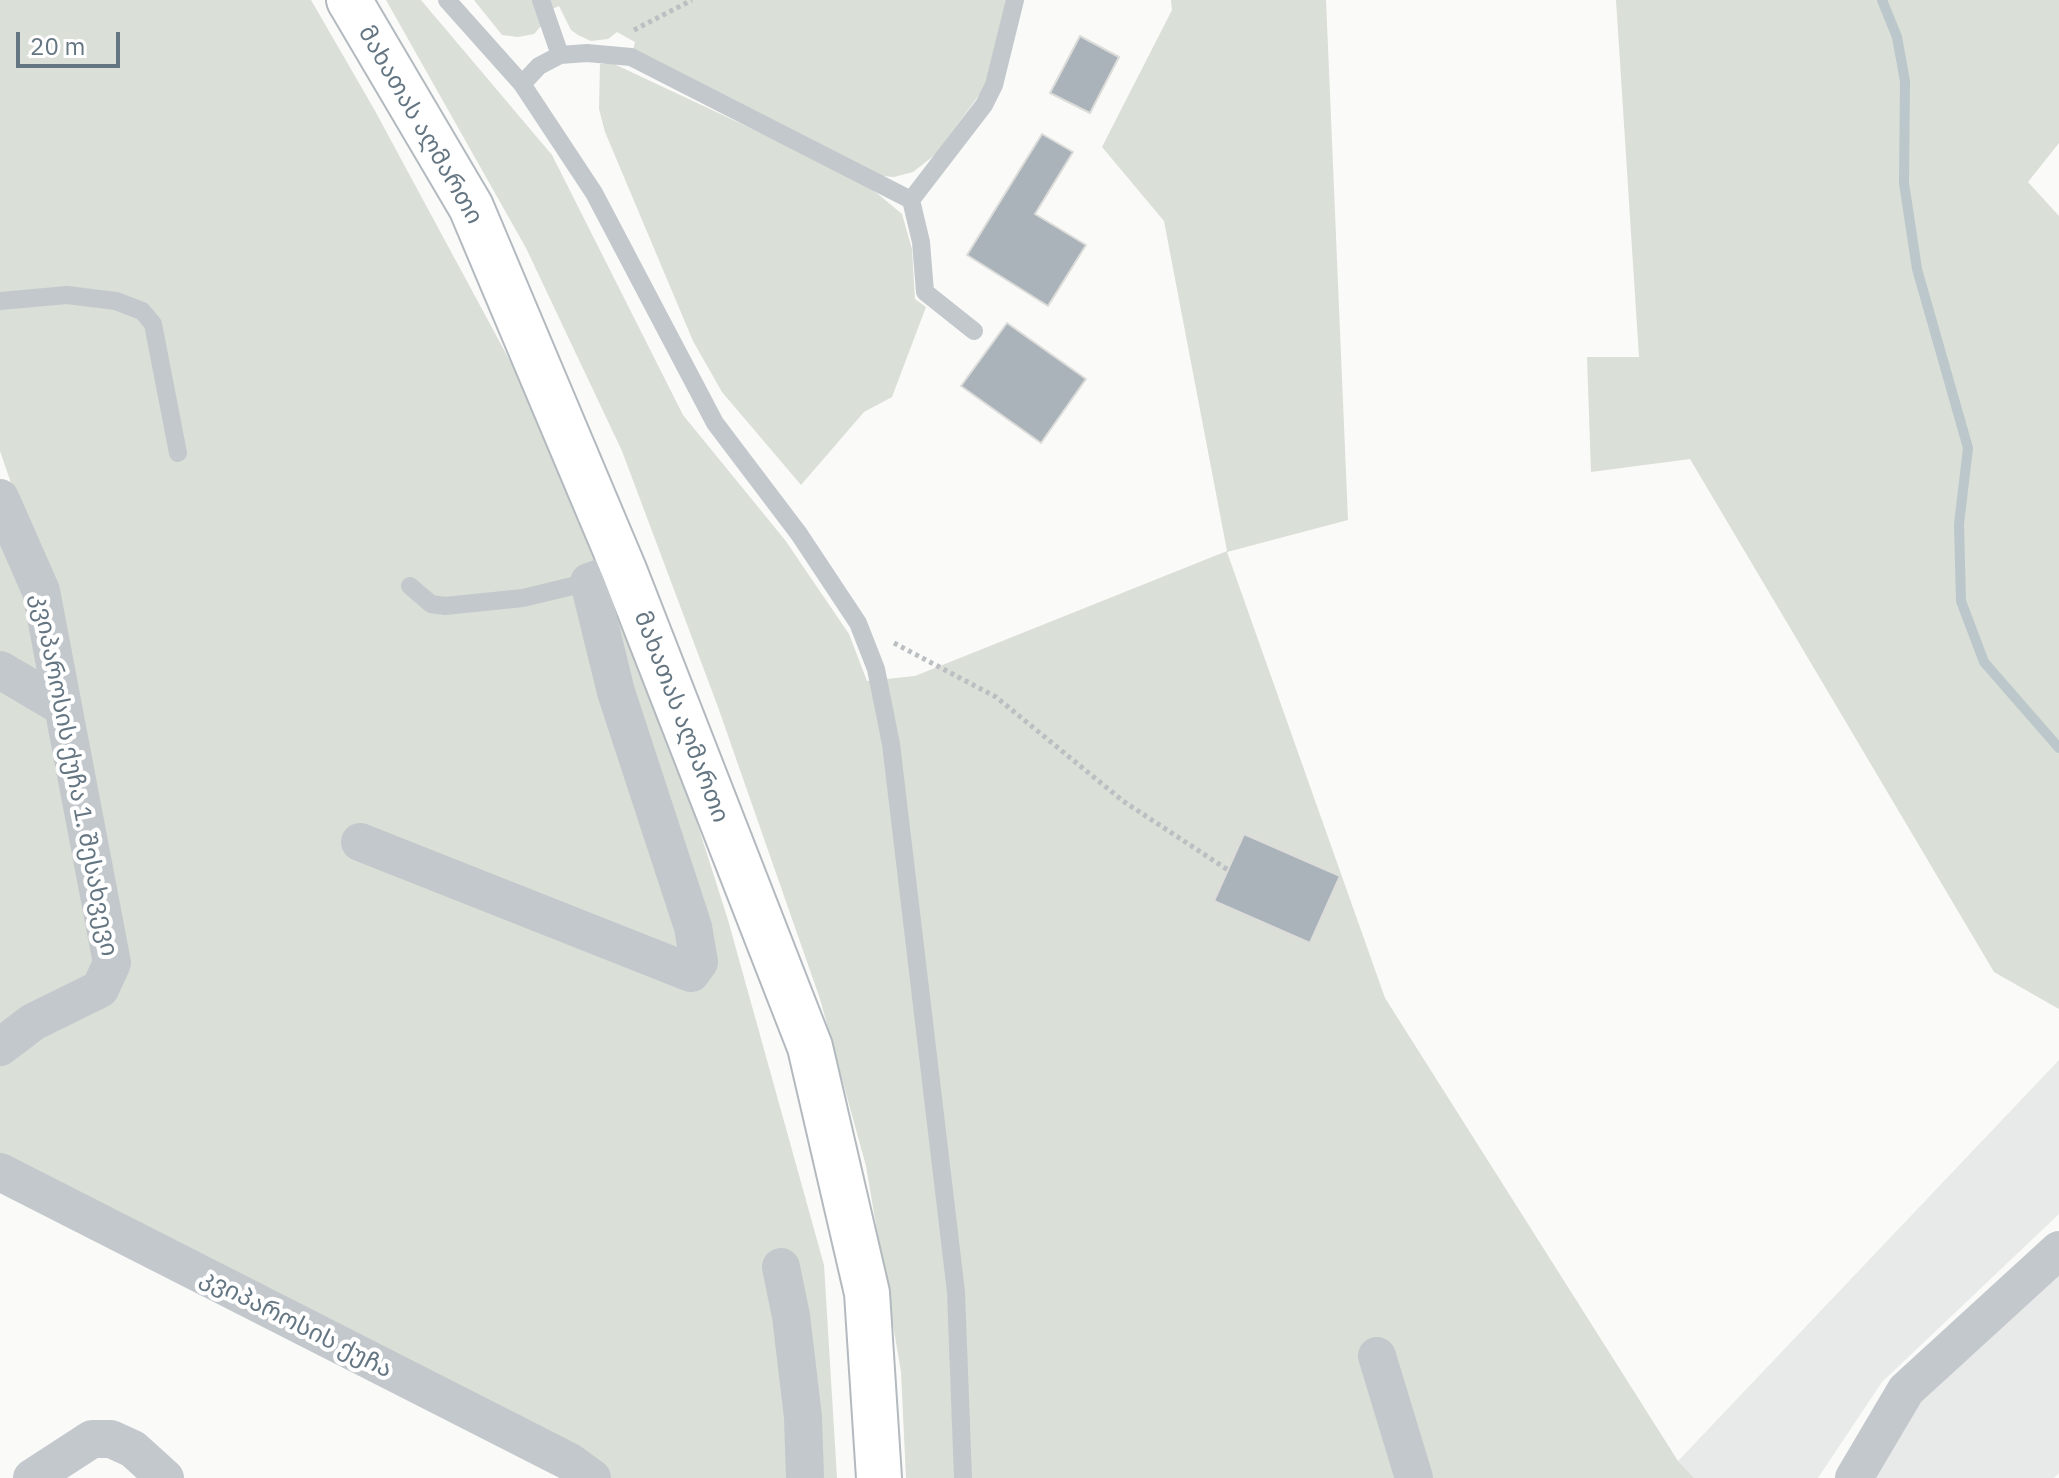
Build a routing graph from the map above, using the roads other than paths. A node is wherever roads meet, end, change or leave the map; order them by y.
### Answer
1 (349, 0) edge
2 (447, 0) edge
3 (541, 0) edge
4 (1015, 0) edge
5 (560, 55) junction
6 (522, 84) junction
7 (911, 200) junction
8 (0, 301) edge
9 (974, 331) dead end
10 (178, 453) dead end
11 (0, 498) edge
12 (607, 576) junction
13 (410, 586) dead end
14 (0, 670) edge
15 (63, 707) junction
16 (360, 842) dead end
17 (0, 1047) edge
18 (0, 1172) edge
19 (2059, 1250) edge
20 (781, 1267) dead end
21 (1377, 1356) dead end
22 (32, 1478) edge
23 (165, 1478) edge
24 (592, 1478) edge
25 (805, 1478) edge
26 (879, 1478) edge
27 (963, 1478) edge
28 (1414, 1478) edge
29 (1854, 1478) edge

1 - 12 main road, მახათას აღმართი
2 - 6 lane
3 - 5 lane
4 - 7 lane
5 - 6 lane
5 - 7 lane
6 - 27 lane
7 - 9 lane
8 - 10 lane
11 - 15 street, კვიპაროსის ქუჩა 1. შესახვევი
12 - 13 lane
12 - 16 street
12 - 26 main road, მახათას აღმართი
14 - 15 street
15 - 17 street, კვიპაროსის ქუჩა 1. შესახვევი
18 - 24 street, კვიპაროსის ქუჩა
19 - 29 street
20 - 25 street
21 - 28 street
22 - 23 street

